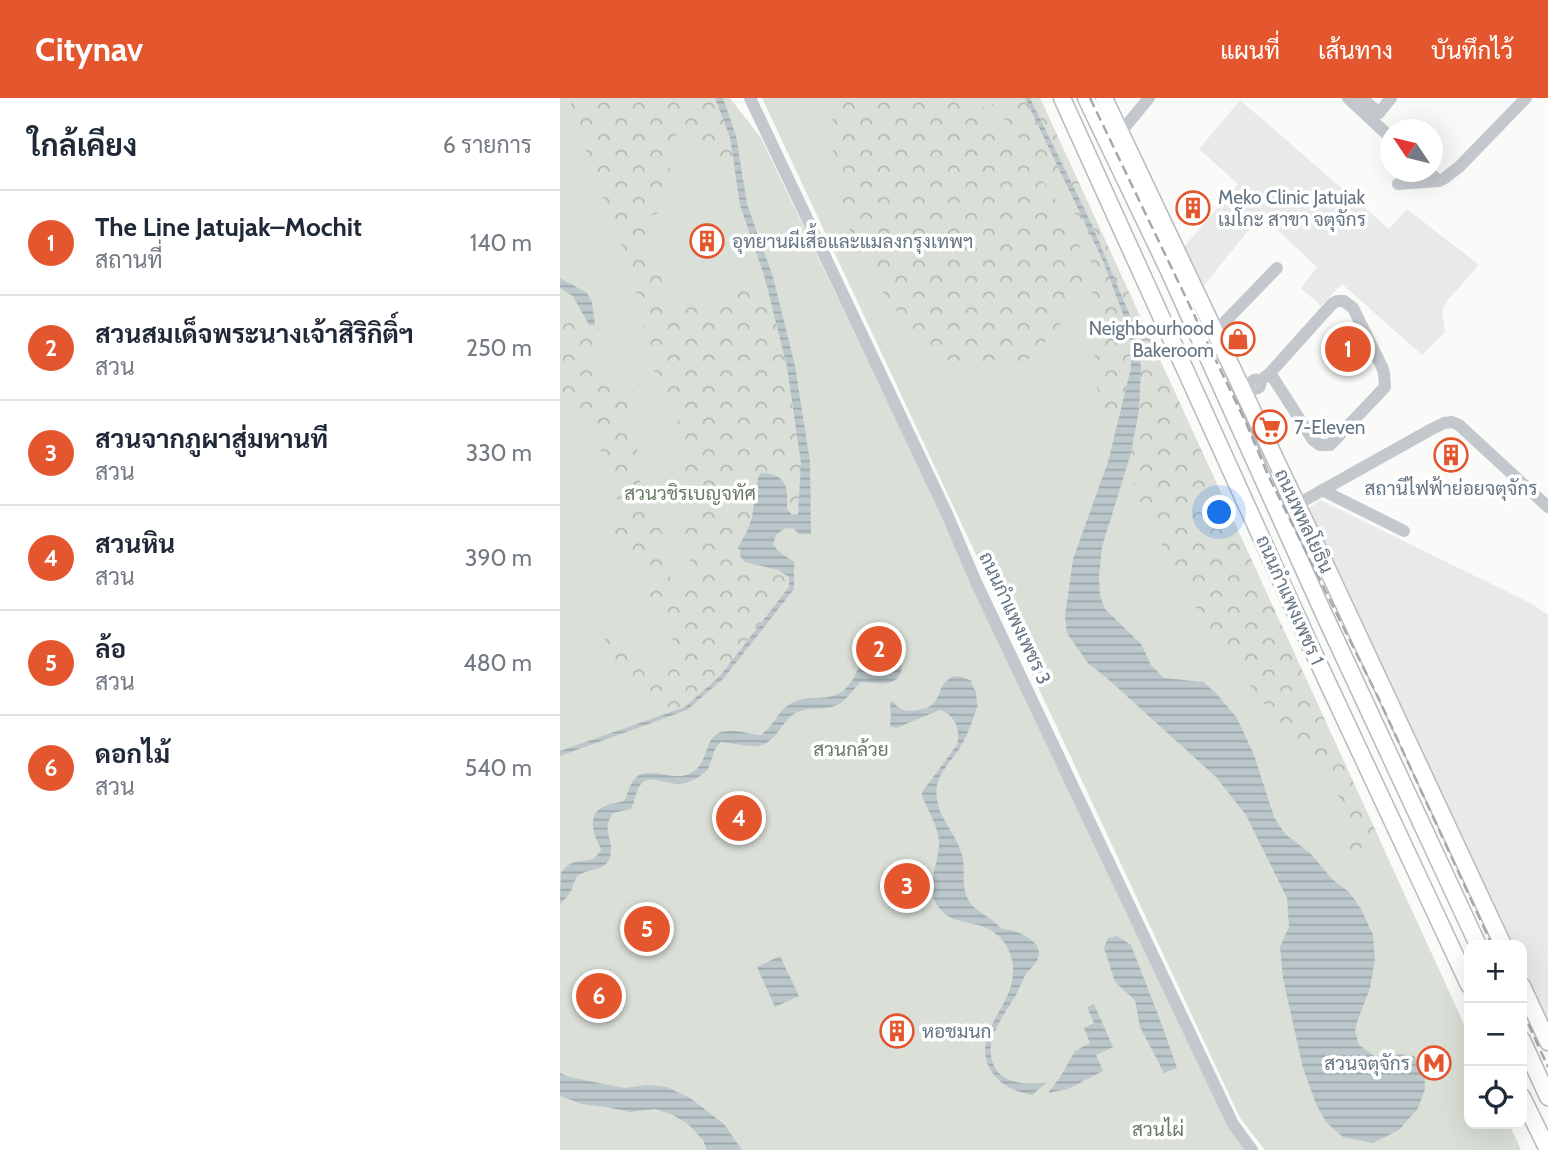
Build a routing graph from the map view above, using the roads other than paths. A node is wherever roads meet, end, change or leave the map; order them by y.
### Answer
1 (750, 98) edge
2 (1062, 98) edge
3 (1086, 98) edge
4 (1149, 98) edge
5 (1348, 98) edge
6 (1362, 98) edge
7 (1391, 98) edge
8 (1526, 98) edge
9 (1105, 99) edge
10 (1380, 127) edge
11 (1120, 133) junction
12 (1443, 179) edge
13 (1425, 182) edge
14 (1398, 184) dead end
15 (1147, 225) junction
16 (1178, 255) junction
17 (1277, 268) dead end
18 (1214, 332) junction
19 (1256, 383) junction
20 (1322, 490) junction
21 (1296, 505) junction
22 (1548, 507) edge
23 (1404, 531) dead end
24 (1474, 882) junction
25 (1475, 939) edge
26 (1501, 940) edge
27 (1464, 974) edge
28 (1527, 997) edge
29 (1548, 1042) edge
30 (1527, 1051) edge
31 (1548, 1097) edge
32 (1527, 1107) edge
33 (1252, 1150) edge
34 (1548, 1150) edge

1 - 33 street, ถนนกำแพงเพชร 3
2 - 27 main road, ถนนกำแพงเพชร 1
3 - 15 main road, ถนนพหลโยธิน
4 - 11 street
5 - 10 street
6 - 7 street
8 - 12 street
9 - 11 main road, ถนนพหลโยธิน
11 - 16 main road, ถนนพหลโยธิน
13 - 14 street
15 - 16 main road
15 - 25 main road, ถนนพหลโยธิน
16 - 18 main road, ถนนพหลโยธิน
17 - 18 street
18 - 19 main road, ถนนพหลโยธิน
19 - 19 street
19 - 21 main road, ถนนพหลโยธิน
20 - 21 street
20 - 22 street
20 - 23 street
21 - 24 main road, ถนนพหลโยธิน
24 - 25 main road
24 - 26 main road, ถนนพหลโยธิน
28 - 29 main road
30 - 31 main road
32 - 34 main road

